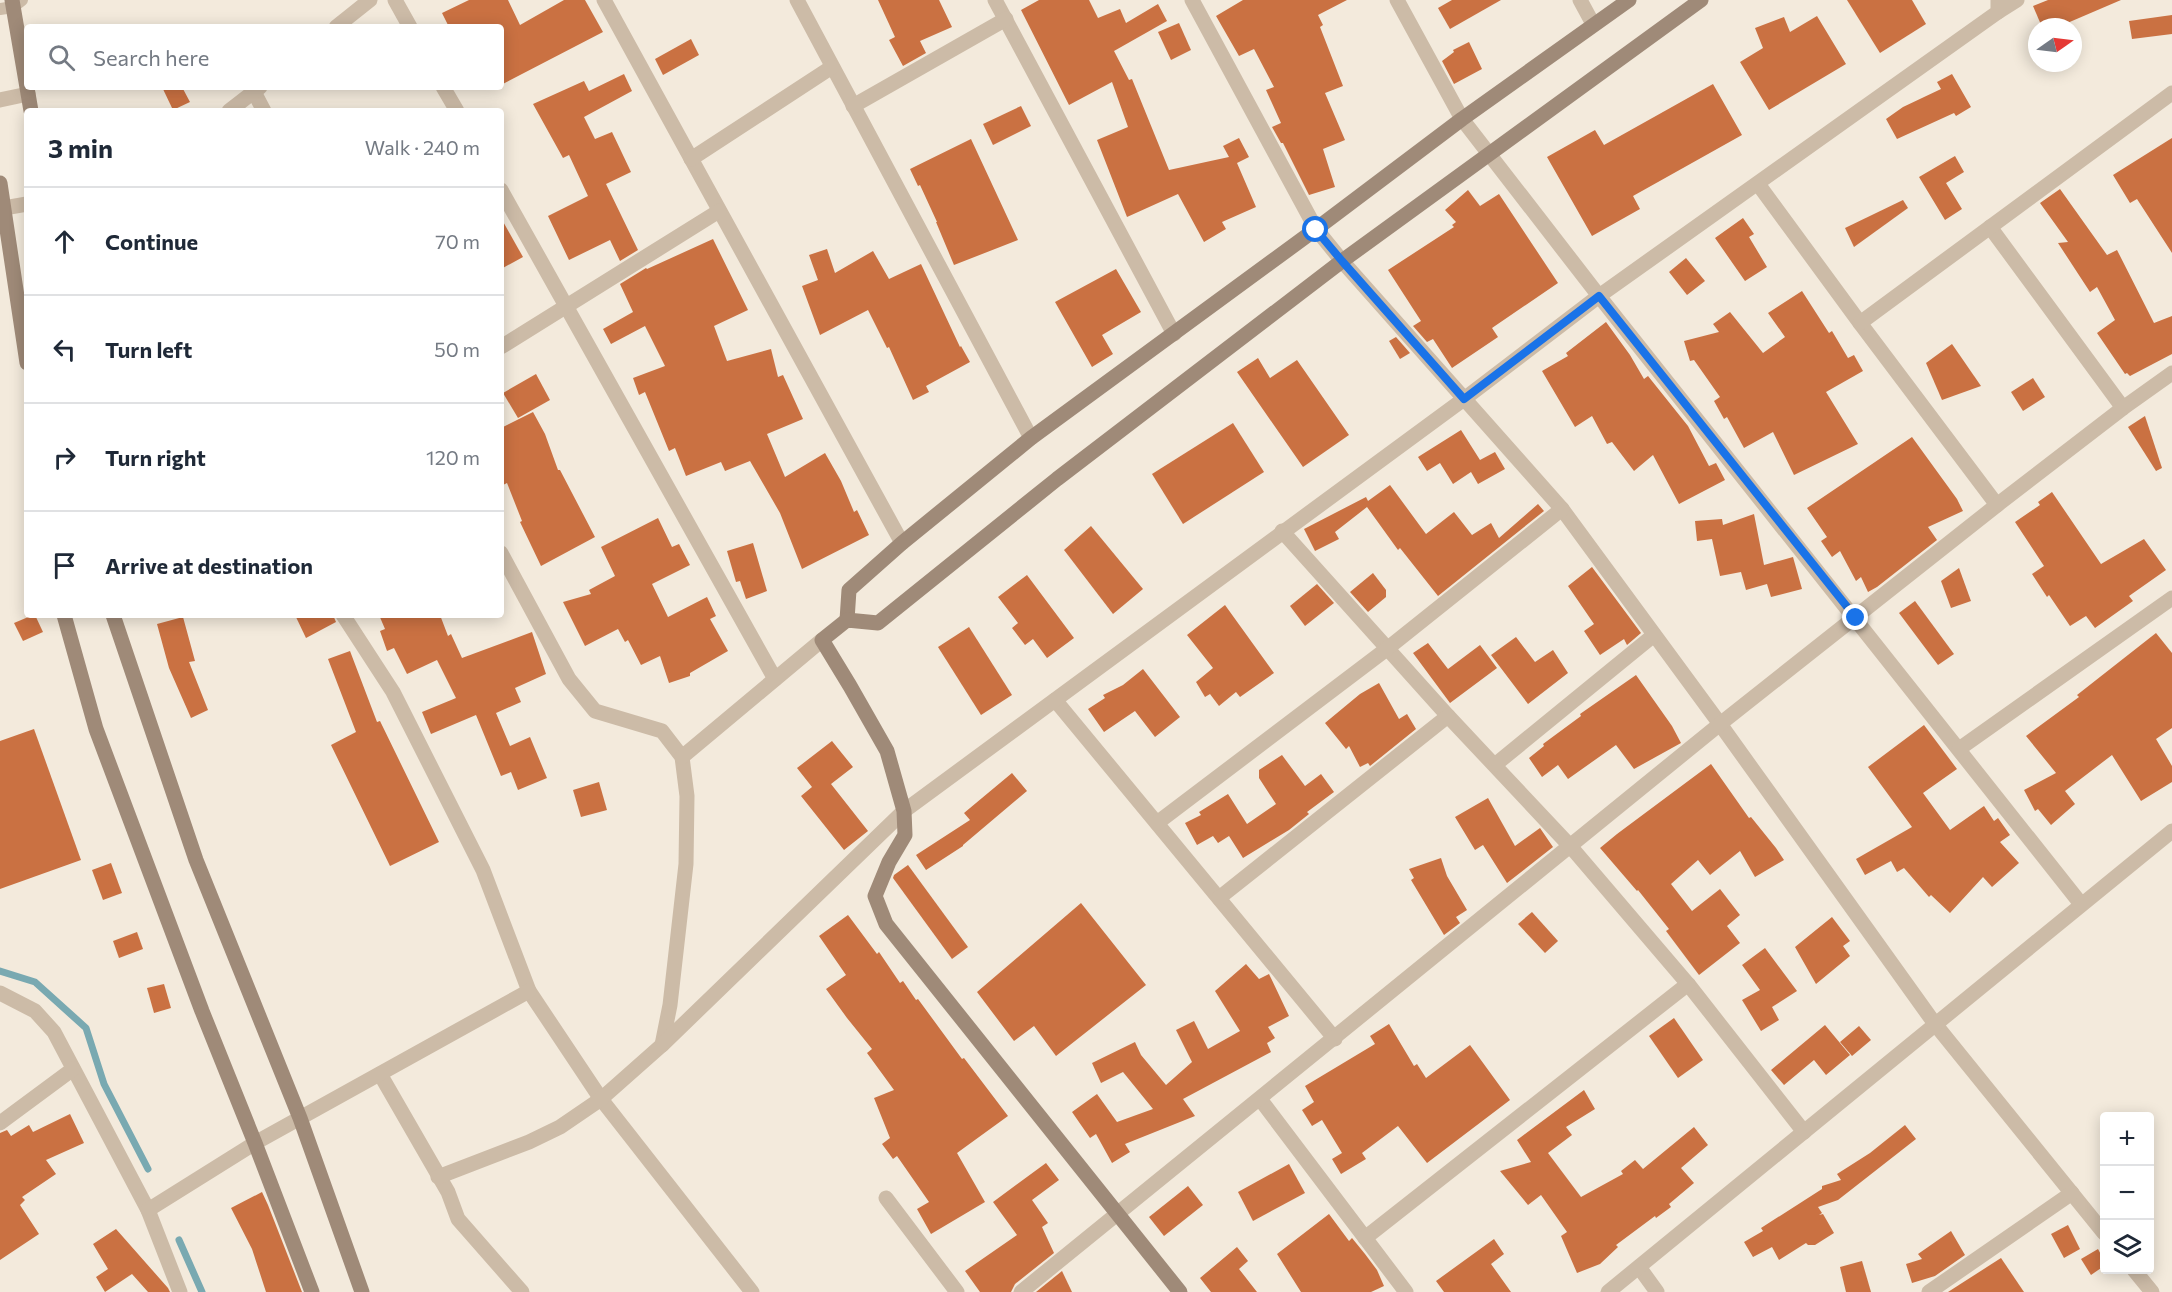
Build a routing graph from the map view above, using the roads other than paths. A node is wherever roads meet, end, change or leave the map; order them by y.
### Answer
1 (370, 0) edge
2 (395, 0) edge
3 (604, 0) edge
4 (797, 0) edge
5 (995, 0) edge
6 (1192, 0) edge
7 (1397, 0) edge
8 (1580, 0) edge
9 (1629, 0) edge
10 (1701, 0) edge
11 (2017, 0) edge
12 (11, 4) edge
13 (1998, 6) edge
14 (1006, 20) junction
15 (340, 24) edge
16 (408, 24) edge
17 (1593, 24) junction
18 (832, 67) junction
19 (24, 73) edge
20 (27, 90) edge
21 (256, 90) edge
22 (257, 90) edge
23 (445, 90) edge
24 (2172, 93) edge
25 (28, 94) junction
26 (0, 99) edge
27 (853, 106) junction
28 (30, 108) edge
29 (234, 108) edge
30 (263, 108) edge
31 (455, 108) edge
32 (1462, 119) junction
33 (1488, 153) junction
34 (691, 159) junction
35 (0, 183) edge
36 (1758, 184) junction
37 (504, 195) edge
38 (24, 205) edge
39 (4, 208) junction
40 (719, 211) junction
41 (1990, 227) junction
42 (1316, 230) junction
43 (1342, 261) junction
44 (1599, 296) junction
45 (566, 307) junction
46 (1860, 323) junction
47 (1174, 334) junction
48 (24, 343) edge
49 (504, 345) edge
50 (2172, 373) edge
51 (1464, 399) junction
52 (2123, 408) junction
53 (1031, 438) junction
54 (1997, 505) junction
55 (1562, 509) junction
56 (1282, 531) junction
57 (902, 543) junction
58 (504, 559) edge
59 (2172, 598) edge
60 (65, 618) edge
61 (114, 618) edge
62 (345, 618) edge
63 (1856, 618) junction
64 (847, 620) junction
65 (1654, 635) junction
66 (822, 640) junction
67 (1388, 648) junction
68 (775, 680) junction
69 (1055, 700) junction
70 (1448, 716) junction
71 (1720, 724) junction
72 (1959, 749) junction
73 (682, 757) junction
74 (1496, 764) junction
75 (904, 812) junction
76 (1157, 823) junction
77 (2172, 831) edge
78 (1571, 847) junction
79 (1219, 898) junction
80 (2081, 904) junction
81 (1688, 984) junction
82 (529, 991) junction
83 (0, 993) edge
84 (1935, 1024) junction
85 (1335, 1039) junction
86 (662, 1045) junction
87 (73, 1069) junction
88 (380, 1074) junction
89 (601, 1099) junction
90 (1260, 1099) junction
91 (300, 1118) junction
92 (0, 1123) edge
93 (1804, 1131) junction
94 (255, 1143) junction
95 (438, 1177) junction
96 (2073, 1193) junction
97 (886, 1198) dead end
98 (148, 1210) junction
99 (1118, 1214) junction
100 (2100, 1228) edge
101 (1365, 1238) junction
102 (1639, 1267) junction
103 (2138, 1274) edge
104 (180, 1292) edge
105 (312, 1292) edge
106 (362, 1292) edge
107 (522, 1292) edge
108 (752, 1292) edge
109 (957, 1292) edge
110 (1022, 1292) edge
111 (1180, 1292) edge
112 (1407, 1292) edge
113 (1608, 1292) edge
114 (1657, 1292) edge
115 (1929, 1292) edge
116 (2152, 1292) edge

1 - 15 street
2 - 16 street
3 - 34 street
4 - 18 street
5 - 14 street
6 - 42 street
7 - 32 street
8 - 17 street
9 - 17 street
10 - 33 street
11 - 13 street
12 - 19 street
13 - 36 street
14 - 27 street
14 - 47 street
17 - 32 street
18 - 27 street
18 - 34 street
20 - 25 street
21 - 29 street
22 - 30 street
23 - 31 street
24 - 41 street
25 - 26 street
25 - 28 street
27 - 53 street
32 - 33 street
32 - 42 street
33 - 43 street
33 - 44 street
34 - 40 street
35 - 39 street
36 - 44 street
36 - 46 street
37 - 45 street
38 - 39 street
39 - 48 street
40 - 45 street
40 - 57 street
41 - 46 street
41 - 52 street
42 - 43 street
42 - 47 street
43 - 51 street
43 - 64 street
44 - 51 street
44 - 63 street
45 - 49 street
45 - 68 street
46 - 54 street
47 - 53 street
50 - 52 street
51 - 55 street
51 - 56 street
52 - 54 street
53 - 57 street
54 - 63 street
55 - 65 street
55 - 67 street
56 - 67 street
56 - 69 street
57 - 64 street
58 - 73 street
59 - 72 street
60 - 94 street
61 - 91 street
62 - 82 street
63 - 71 street
63 - 72 street
64 - 66 street
65 - 71 street
65 - 74 street
66 - 68 street
66 - 75 street
67 - 70 street
67 - 76 street
68 - 73 street
69 - 75 street
69 - 76 street
70 - 74 street
70 - 79 street
71 - 78 street
71 - 84 street
72 - 80 street
73 - 86 street
74 - 78 street
75 - 86 street
75 - 99 street
76 - 79 street
77 - 80 street
78 - 81 street
78 - 85 street
79 - 85 street
80 - 84 street
81 - 93 street
81 - 101 street
82 - 88 street
82 - 89 street
83 - 87 street
84 - 93 street
84 - 96 street
85 - 90 street
86 - 89 street
87 - 92 street
87 - 98 street
88 - 91 street
88 - 95 street
89 - 95 street
89 - 108 street
90 - 99 street
90 - 101 street
91 - 94 street
91 - 106 street
93 - 102 street
94 - 98 street
94 - 105 street
95 - 107 street
96 - 100 street
96 - 115 street
97 - 109 street
98 - 104 street
99 - 110 street
99 - 111 street
101 - 112 street
102 - 113 street
102 - 114 street
103 - 116 street

